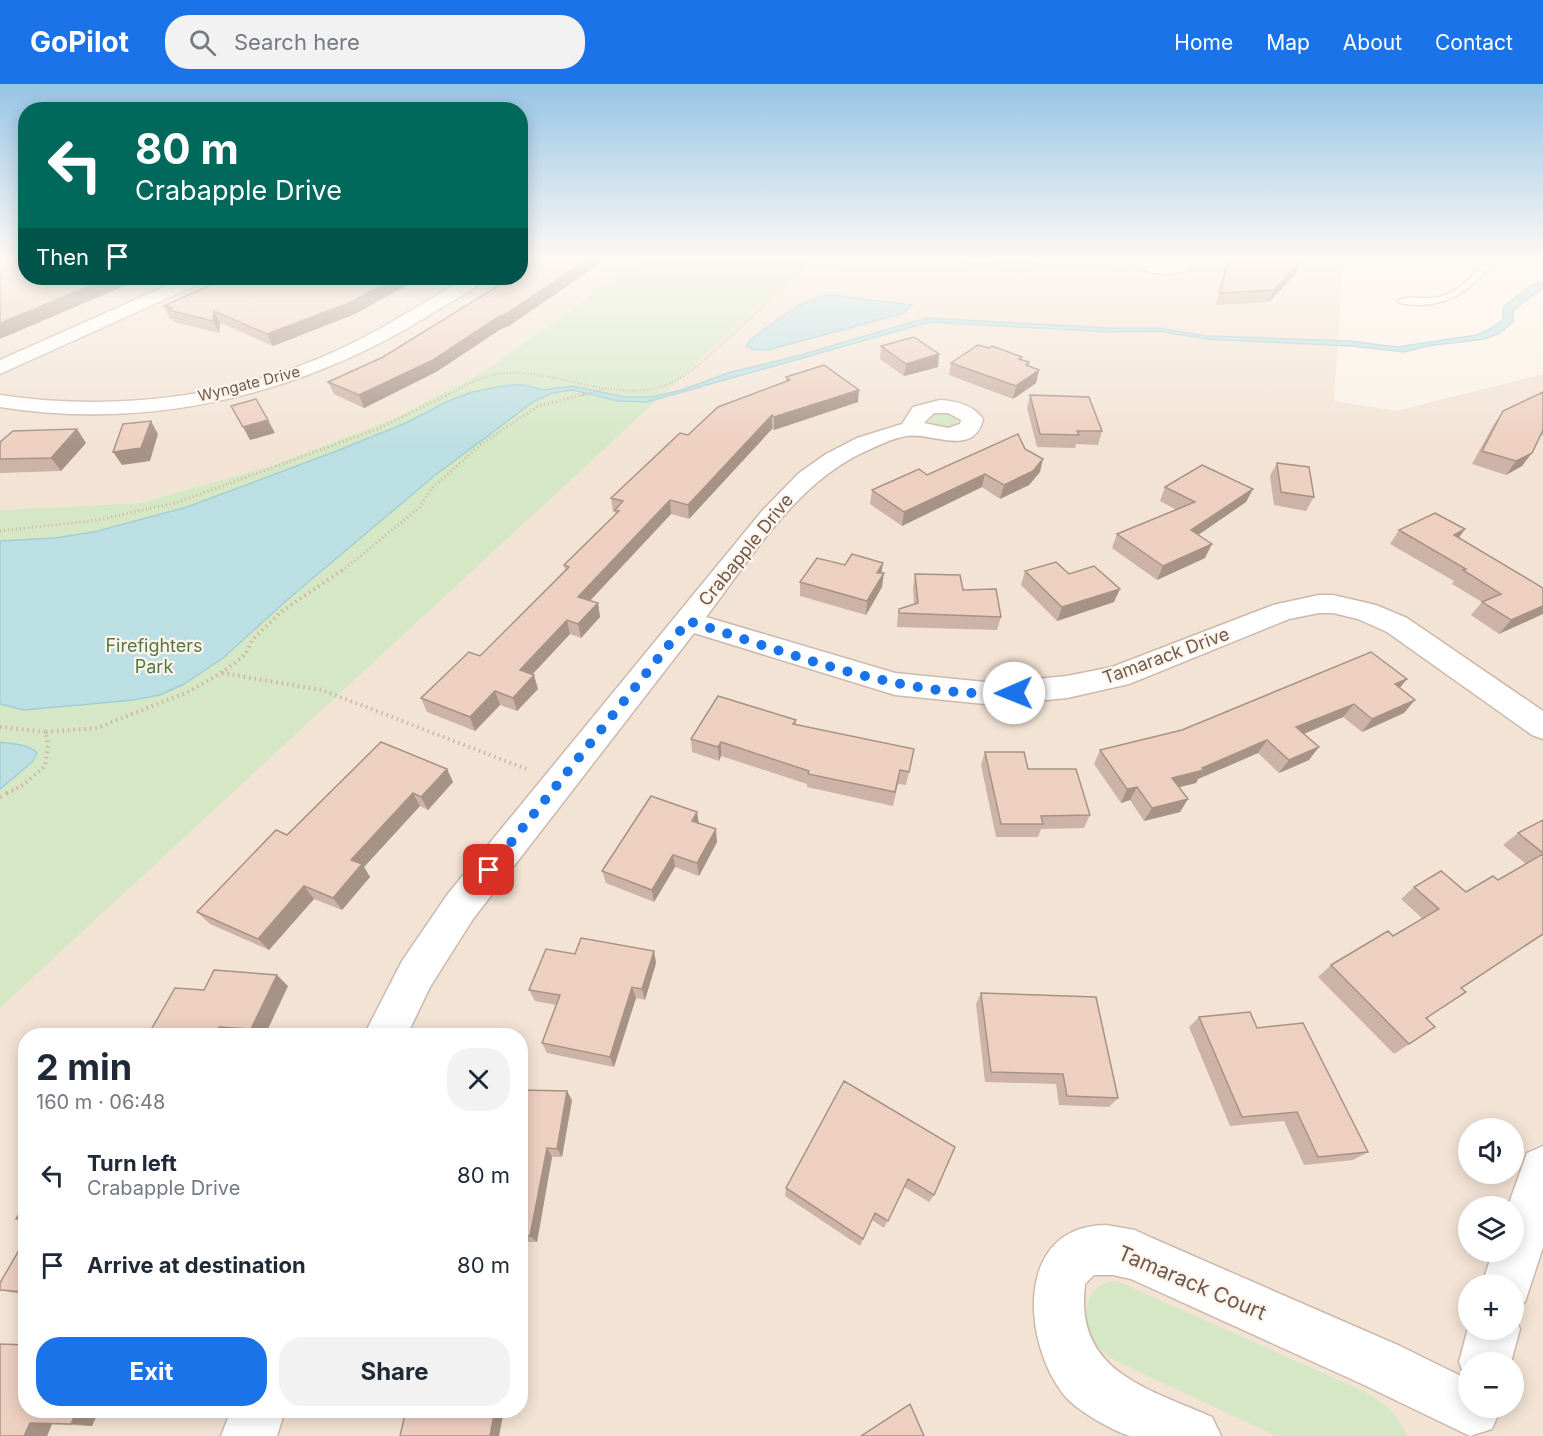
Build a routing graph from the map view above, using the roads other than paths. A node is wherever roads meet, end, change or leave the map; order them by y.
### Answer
1 (105, 320) edge
2 (405, 320) edge
3 (0, 368) edge
4 (0, 401) edge
5 (910, 428) dead end
6 (688, 621) junction
7 (1543, 727) edge
8 (389, 1028) edge
9 (1543, 1169) edge
10 (1510, 1274) edge
11 (1458, 1397) edge
12 (255, 1418) edge
13 (249, 1436) edge
14 (1192, 1436) edge

1 - 3 street
2 - 4 street, Wyngate Drive
5 - 6 street, Crabapple Drive
6 - 7 street, Tamarack Drive
6 - 8 street, Crabapple Drive
9 - 10 street
11 - 14 street, Tamarack Court
12 - 13 street

